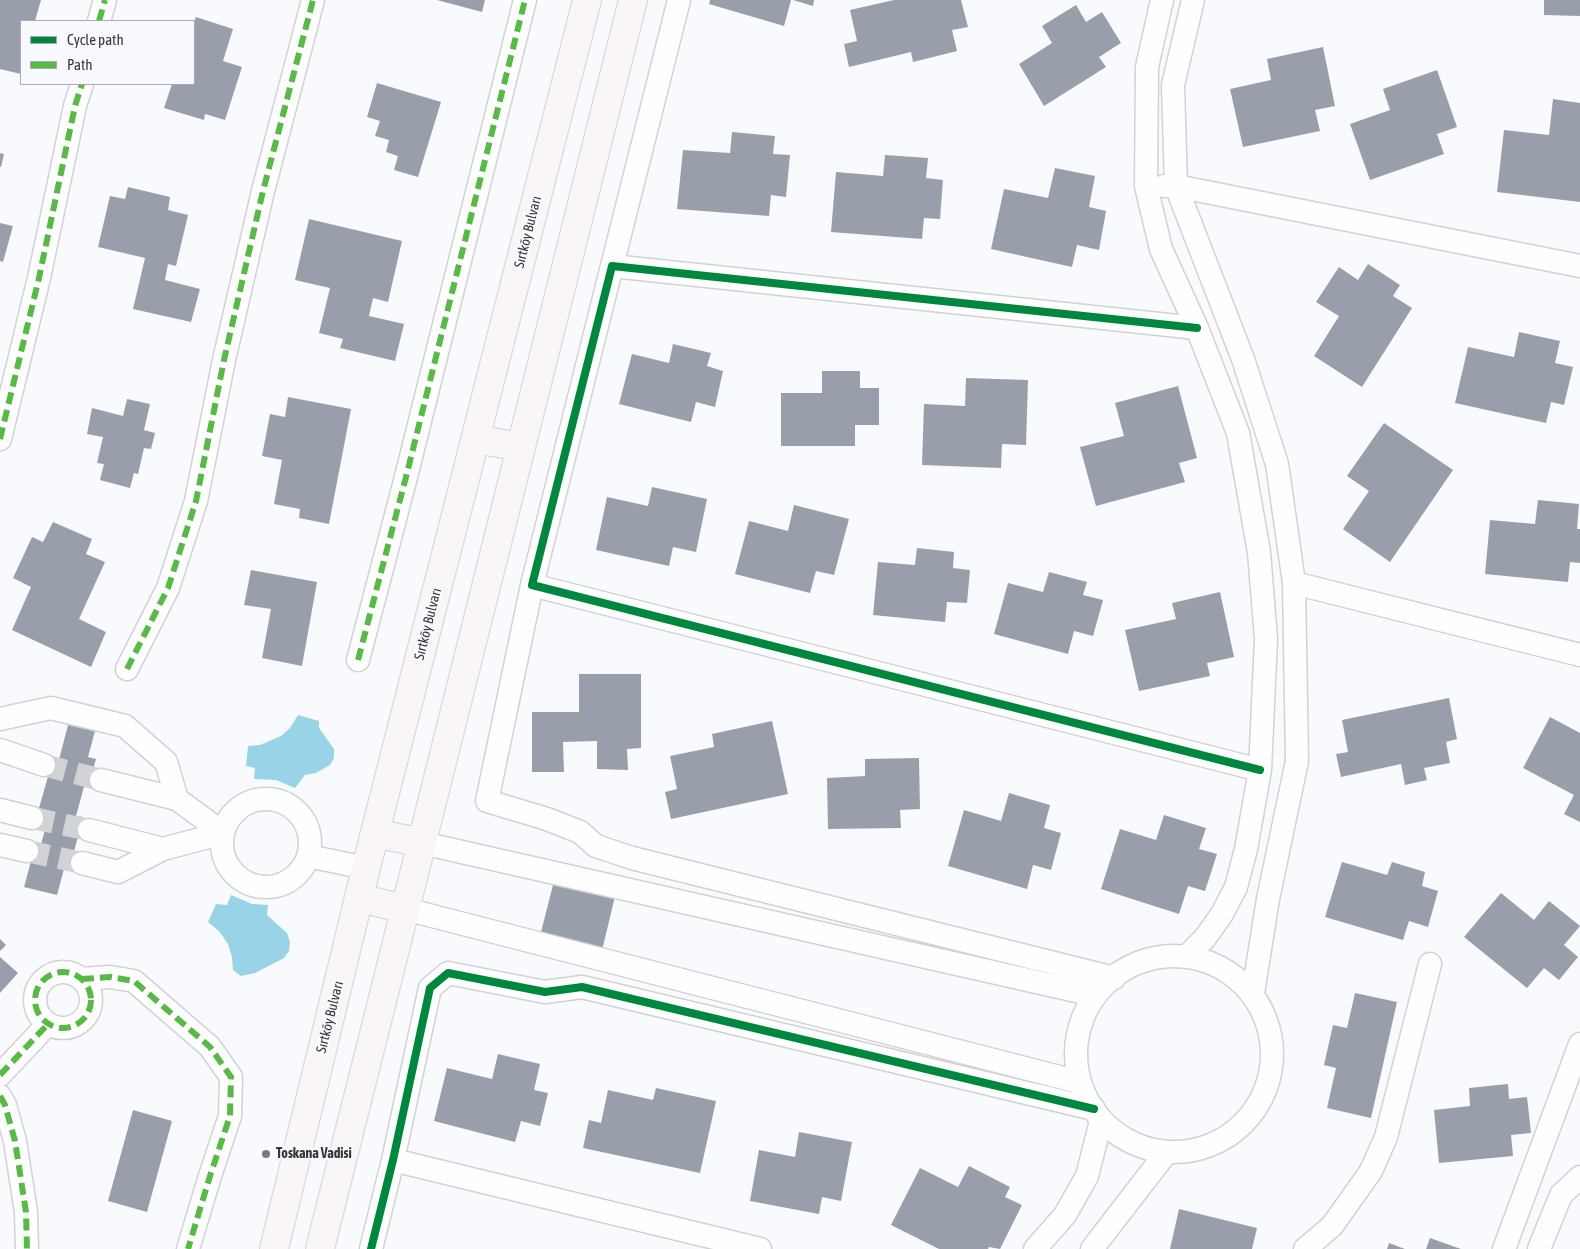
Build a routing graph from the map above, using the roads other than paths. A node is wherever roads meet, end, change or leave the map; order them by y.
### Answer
1 (105, 0) edge
2 (312, 0) edge
3 (525, 0) edge
4 (587, 0) edge
5 (633, 0) edge
6 (679, 0) edge
7 (1162, 0) edge
8 (1193, 0) edge
9 (99, 20) edge
10 (82, 85) edge
11 (1146, 186) junction
12 (1176, 186) junction
13 (612, 266) junction
14 (1580, 266) edge
15 (1197, 328) junction
16 (0, 439) edge
17 (475, 439) junction
18 (521, 447) junction
19 (1294, 583) junction
20 (532, 585) junction
21 (1580, 655) edge
22 (358, 660) dead end
23 (127, 669) dead end
24 (0, 719) edge
25 (0, 750) edge
26 (44, 765) tunnel mouth
27 (1260, 770) junction
28 (101, 780) tunnel mouth
29 (177, 799) junction
30 (0, 810) edge
31 (32, 818) tunnel mouth
32 (89, 830) tunnel mouth
33 (223, 833) junction
34 (375, 833) junction
35 (422, 843) junction
36 (0, 845) edge
37 (163, 849) junction
38 (27, 851) tunnel mouth
39 (308, 856) junction
40 (82, 864) tunnel mouth
41 (366, 868) junction
42 (359, 898) junction
43 (405, 909) junction
44 (1186, 957) junction
45 (1430, 964) dead end
46 (1114, 978) junction
47 (82, 979) junction
48 (1253, 993) junction
49 (1094, 995) junction
50 (48, 1024) junction
51 (1580, 1044) edge
52 (0, 1075) edge
53 (1079, 1082) junction
54 (0, 1096) edge
55 (1097, 1115) junction
56 (1166, 1153) junction
57 (393, 1160) junction
58 (1580, 1177) edge
59 (27, 1249) edge
60 (188, 1249) edge
61 (274, 1249) edge
62 (320, 1249) edge
63 (371, 1249) edge
64 (760, 1249) edge
65 (1035, 1249) edge
66 (1092, 1249) edge
67 (1305, 1249) edge
68 (1504, 1249) edge
69 (1539, 1249) edge

1 - 9 street
2 - 23 street
3 - 22 street
4 - 17 main road, Sırtköy Bulvarı
5 - 18 main road
6 - 13 street
7 - 11 street
8 - 12 street
10 - 16 street
11 - 12 street
11 - 15 street
12 - 14 street
12 - 19 street
13 - 15 street
13 - 20 street
15 - 27 street
17 - 18 main road
17 - 34 main road, Sırtköy Bulvarı
18 - 35 main road
19 - 21 street
19 - 48 street
20 - 27 street
20 - 46 street
24 - 29 street
25 - 26 street
27 - 44 street
28 - 29 street
29 - 33 street
30 - 31 street
32 - 37 street
33 - 37 street
33 - 39 street
33 - 39 street
34 - 35 main road
34 - 41 main road, Sırtköy Bulvarı
35 - 43 main road
35 - 49 street
36 - 38 street
37 - 40 street
39 - 41 street
41 - 42 main road, Sırtköy Bulvarı
42 - 43 main road
42 - 61 main road, Sırtköy Bulvarı
43 - 53 street
43 - 62 main road
44 - 46 street
44 - 48 street
45 - 67 street
46 - 49 street
47 - 50 street
47 - 50 street
47 - 60 street
48 - 56 street
49 - 53 street
50 - 52 street
51 - 68 street
53 - 55 street
54 - 59 street
55 - 56 street
55 - 57 street
55 - 65 street
56 - 66 street
57 - 63 street
57 - 64 street
58 - 69 street

